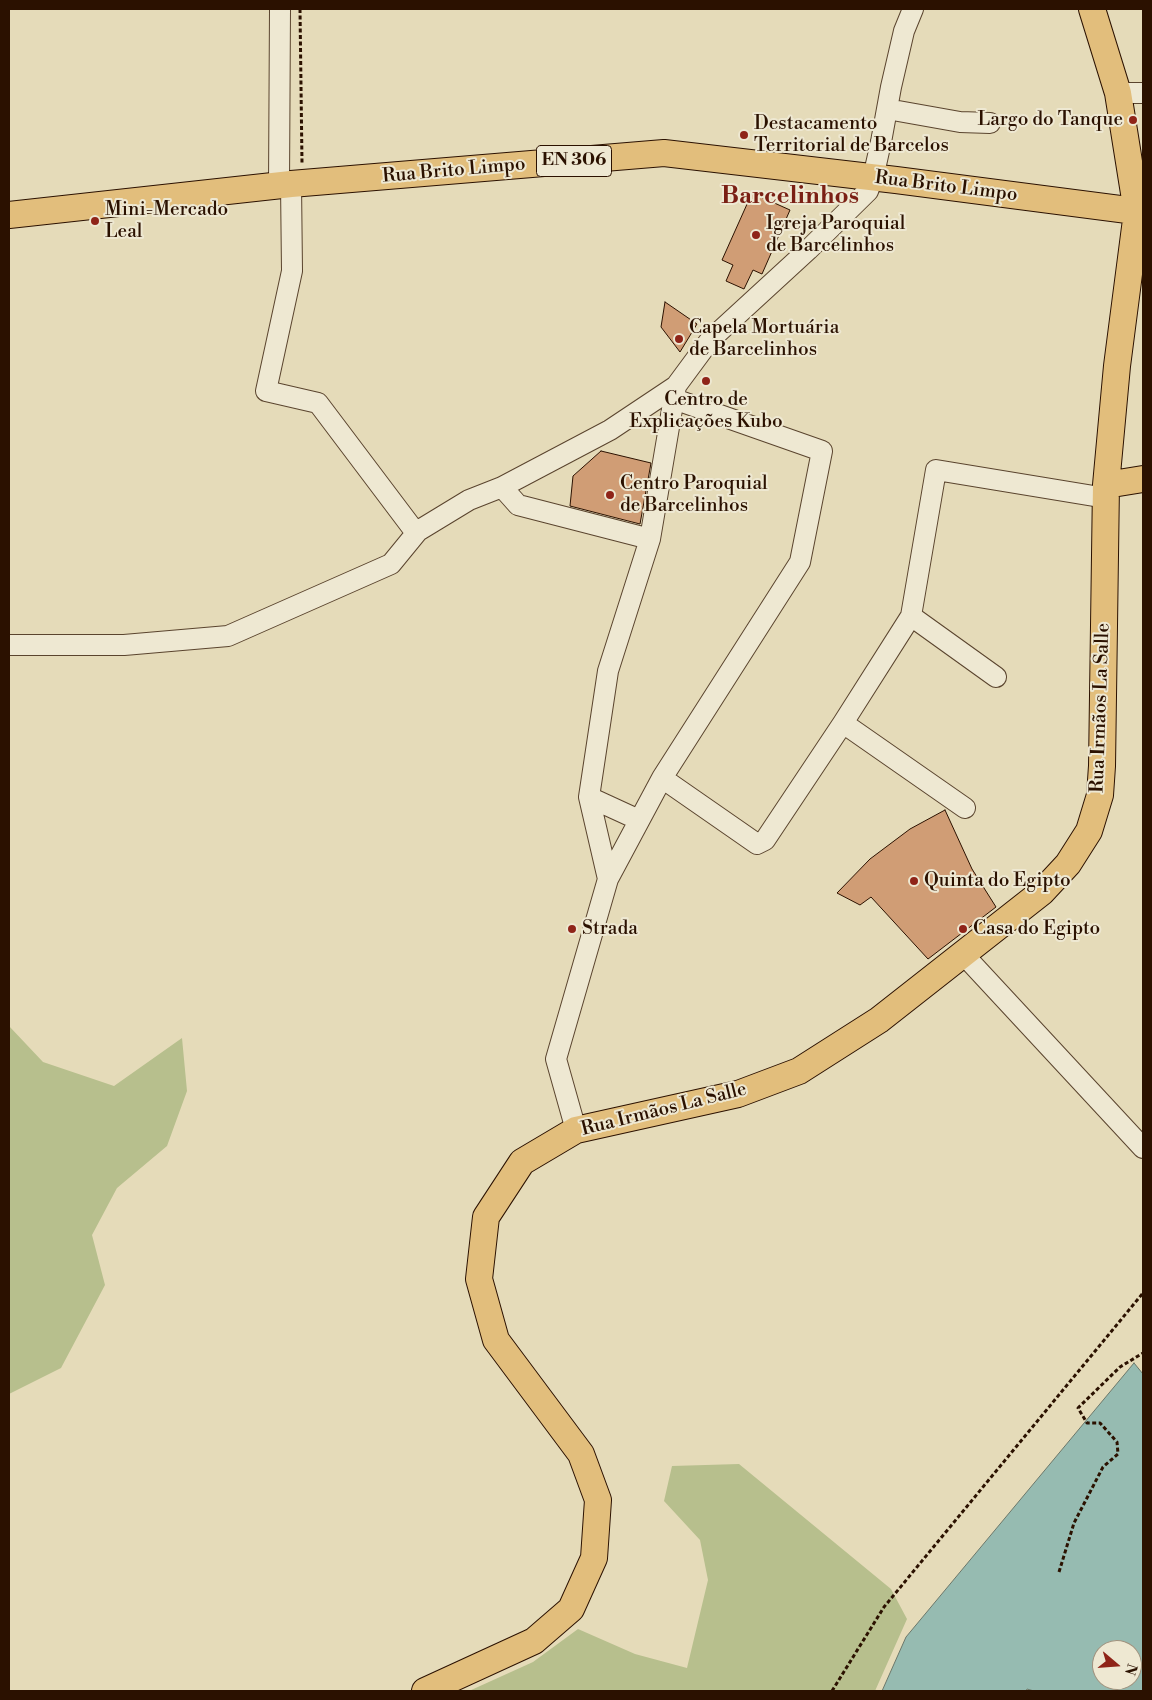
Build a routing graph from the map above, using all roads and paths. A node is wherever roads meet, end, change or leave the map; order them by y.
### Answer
1 (280, 9) edge
2 (300, 9) edge
3 (913, 9) edge
4 (1092, 9) edge
5 (1131, 93) edge
6 (887, 109) junction
7 (990, 123) dead end
8 (873, 178) junction
9 (291, 184) junction
10 (1140, 212) edge
11 (9, 215) edge
12 (675, 393) junction
13 (1143, 479) edge
14 (502, 487) junction
15 (1106, 491) junction
16 (416, 533) junction
17 (650, 539) junction
18 (911, 616) junction
19 (9, 646) edge
20 (996, 677) dead end
21 (844, 723) junction
22 (662, 778) junction
23 (589, 797) junction
24 (965, 808) dead end
25 (639, 820) junction
26 (608, 879) junction
27 (963, 954) junction
28 (576, 1130) junction
29 (1143, 1148) edge
30 (1143, 1293) edge
31 (1143, 1353) edge
32 (1059, 1572) dead end
33 (425, 1691) edge
34 (832, 1691) edge

1 - 9 street
2 - 9 path
3 - 6 street
4 - 5 main road, Rua Irmãos La Salle
5 - 10 main road, Rua Irmãos La Salle
6 - 7 street
6 - 8 street
8 - 9 main road, Rua Brito Limpo / EN 306
8 - 10 main road, Rua Brito Limpo / EN 306
8 - 12 street
9 - 11 main road, Rua Brito Limpo / EN 306
9 - 16 street
10 - 15 main road, Rua Irmãos La Salle
12 - 14 street
12 - 17 street
12 - 22 street
13 - 15 main road
14 - 16 street
14 - 17 street
15 - 18 street
15 - 27 main road, Rua Irmãos La Salle
16 - 19 street
17 - 23 street
18 - 20 street
18 - 21 street
21 - 22 street
21 - 24 street
22 - 25 street
23 - 25 street
23 - 26 street
25 - 26 street
26 - 28 street
27 - 28 main road, Rua Irmãos La Salle
27 - 29 street
28 - 33 main road, Rua Irmãos La Salle
30 - 34 path
31 - 32 path

